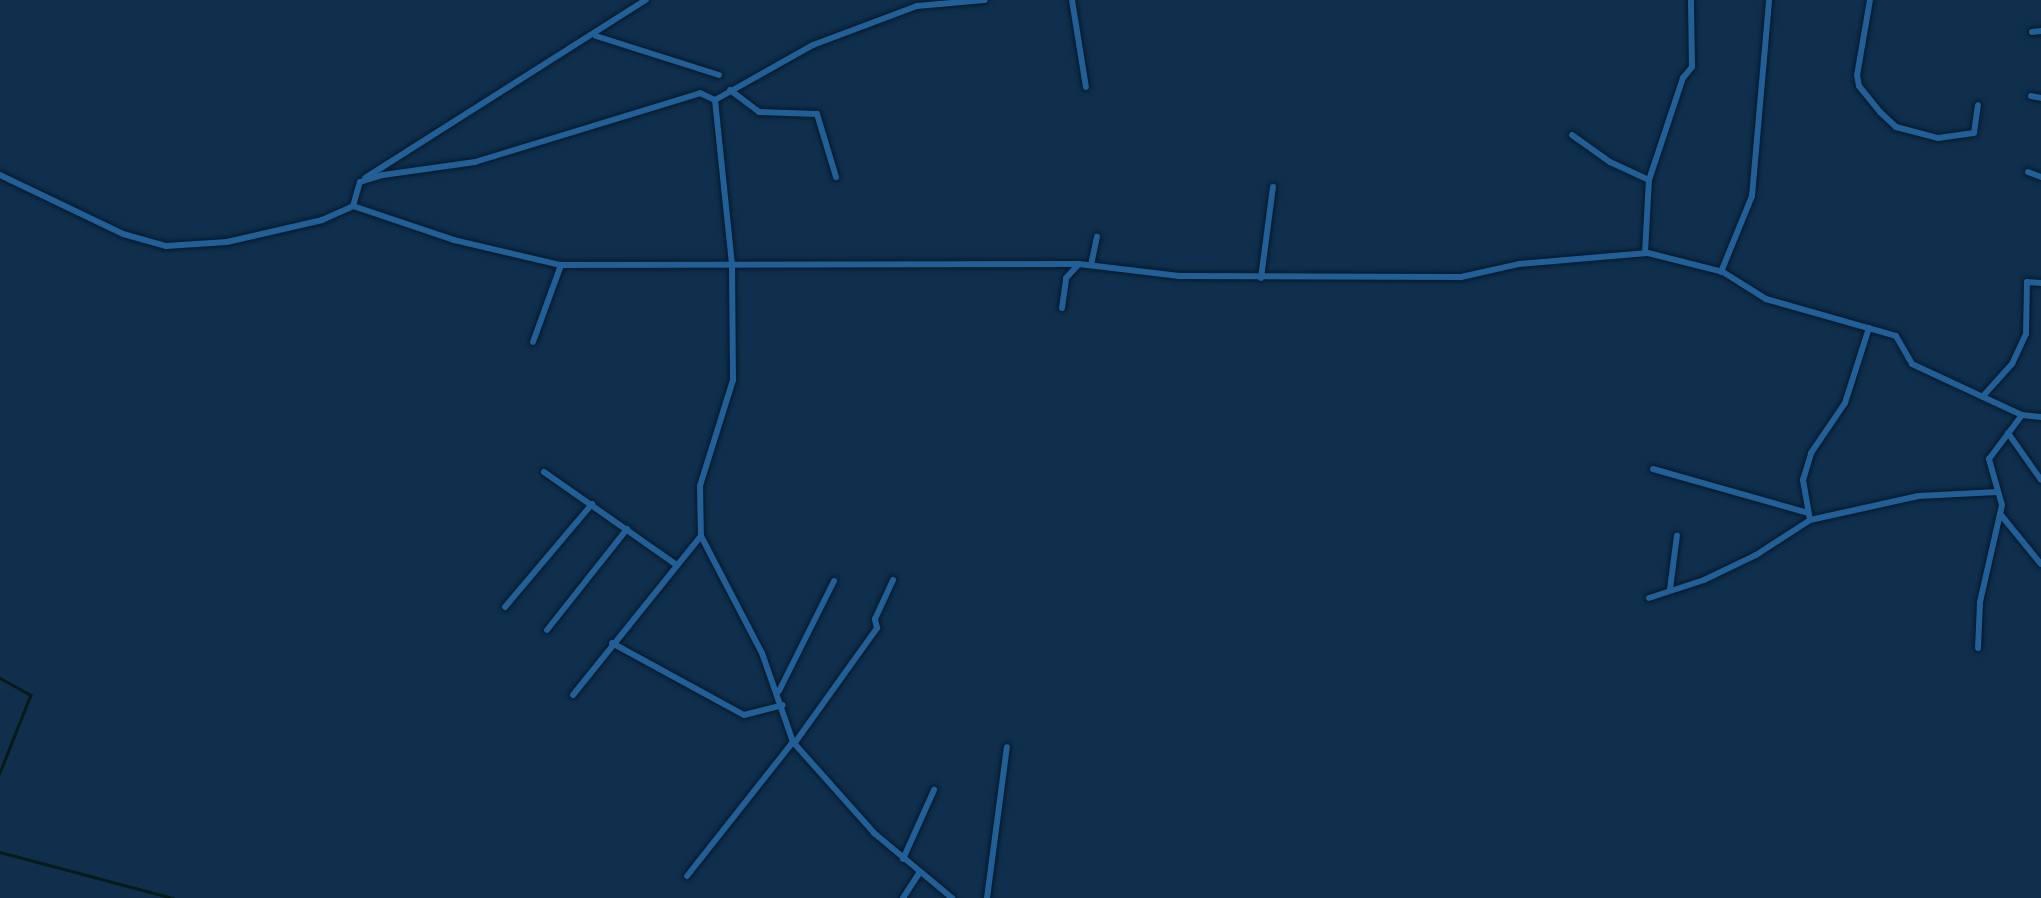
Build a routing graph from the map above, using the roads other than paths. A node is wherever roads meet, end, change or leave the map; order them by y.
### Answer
1 (646, 0) edge
2 (985, 0) edge
3 (1072, 0) edge
4 (1690, 0) edge
5 (1769, 0) edge
6 (1870, 0) edge
7 (595, 35) junction
8 (720, 75) dead end
9 (1086, 87) dead end
10 (730, 90) junction
11 (2031, 96) dead end
12 (2041, 98) edge
13 (716, 100) junction
14 (1978, 106) dead end
15 (1572, 134) dead end
16 (2028, 172) dead end
17 (0, 175) edge
18 (836, 177) dead end
19 (2041, 177) edge
20 (1649, 180) junction
21 (360, 182) junction
22 (1273, 187) dead end
23 (354, 206) junction
24 (1097, 237) dead end
25 (1645, 253) junction
26 (1079, 264) junction
27 (1091, 264) junction
28 (562, 265) junction
29 (732, 265) junction
30 (1720, 272) junction
31 (1261, 278) junction
32 (2041, 283) edge
33 (1062, 308) dead end
34 (1869, 328) junction
35 (533, 342) dead end
36 (1984, 395) junction
37 (2022, 415) junction
38 (2041, 417) edge
39 (2008, 433) junction
40 (1653, 469) dead end
41 (544, 472) dead end
42 (2041, 480) edge
43 (1998, 492) junction
44 (592, 504) junction
45 (2000, 514) junction
46 (1809, 516) junction
47 (627, 529) junction
48 (1677, 534) dead end
49 (702, 536) junction
50 (2041, 564) edge
51 (677, 565) junction
52 (893, 580) dead end
53 (834, 582) dead end
54 (1670, 589) junction
55 (1649, 598) dead end
56 (505, 607) dead end
57 (547, 630) dead end
58 (612, 643) junction
59 (1978, 648) dead end
60 (778, 692) junction
61 (573, 696) dead end
62 (783, 706) junction
63 (794, 743) junction
64 (1007, 746) dead end
65 (934, 790) dead end
66 (902, 858) junction
67 (920, 872) junction
68 (687, 876) dead end
69 (903, 898) edge
70 (952, 898) edge
71 (987, 898) edge

1 - 7 street
2 - 10 street
3 - 9 street
4 - 20 street
5 - 30 street
6 - 14 street
7 - 8 street
7 - 21 street
10 - 13 street
10 - 18 street
11 - 12 street
13 - 21 street
13 - 29 street
15 - 20 street
16 - 19 street
17 - 23 street
20 - 25 street
21 - 23 street
22 - 31 street
23 - 28 street
24 - 27 street
25 - 30 street
25 - 31 street
26 - 27 street
26 - 29 street
26 - 33 street
27 - 31 street
28 - 29 street
28 - 35 street
29 - 49 street
30 - 34 street
32 - 36 street
34 - 36 street
34 - 46 street
36 - 37 street
37 - 38 street
37 - 39 street
39 - 42 street
39 - 43 street
40 - 46 street
41 - 44 street
43 - 45 street
43 - 46 street
44 - 47 street
44 - 56 street
45 - 50 street
45 - 59 street
46 - 54 street
47 - 51 street
47 - 57 street
48 - 54 street
49 - 51 street
49 - 60 street
51 - 58 street
52 - 63 street
53 - 60 street
54 - 55 street
58 - 61 street
58 - 62 street
60 - 62 street
62 - 63 street
63 - 66 street
63 - 68 street
64 - 71 street
65 - 66 street
66 - 67 street
67 - 69 street
67 - 70 street

